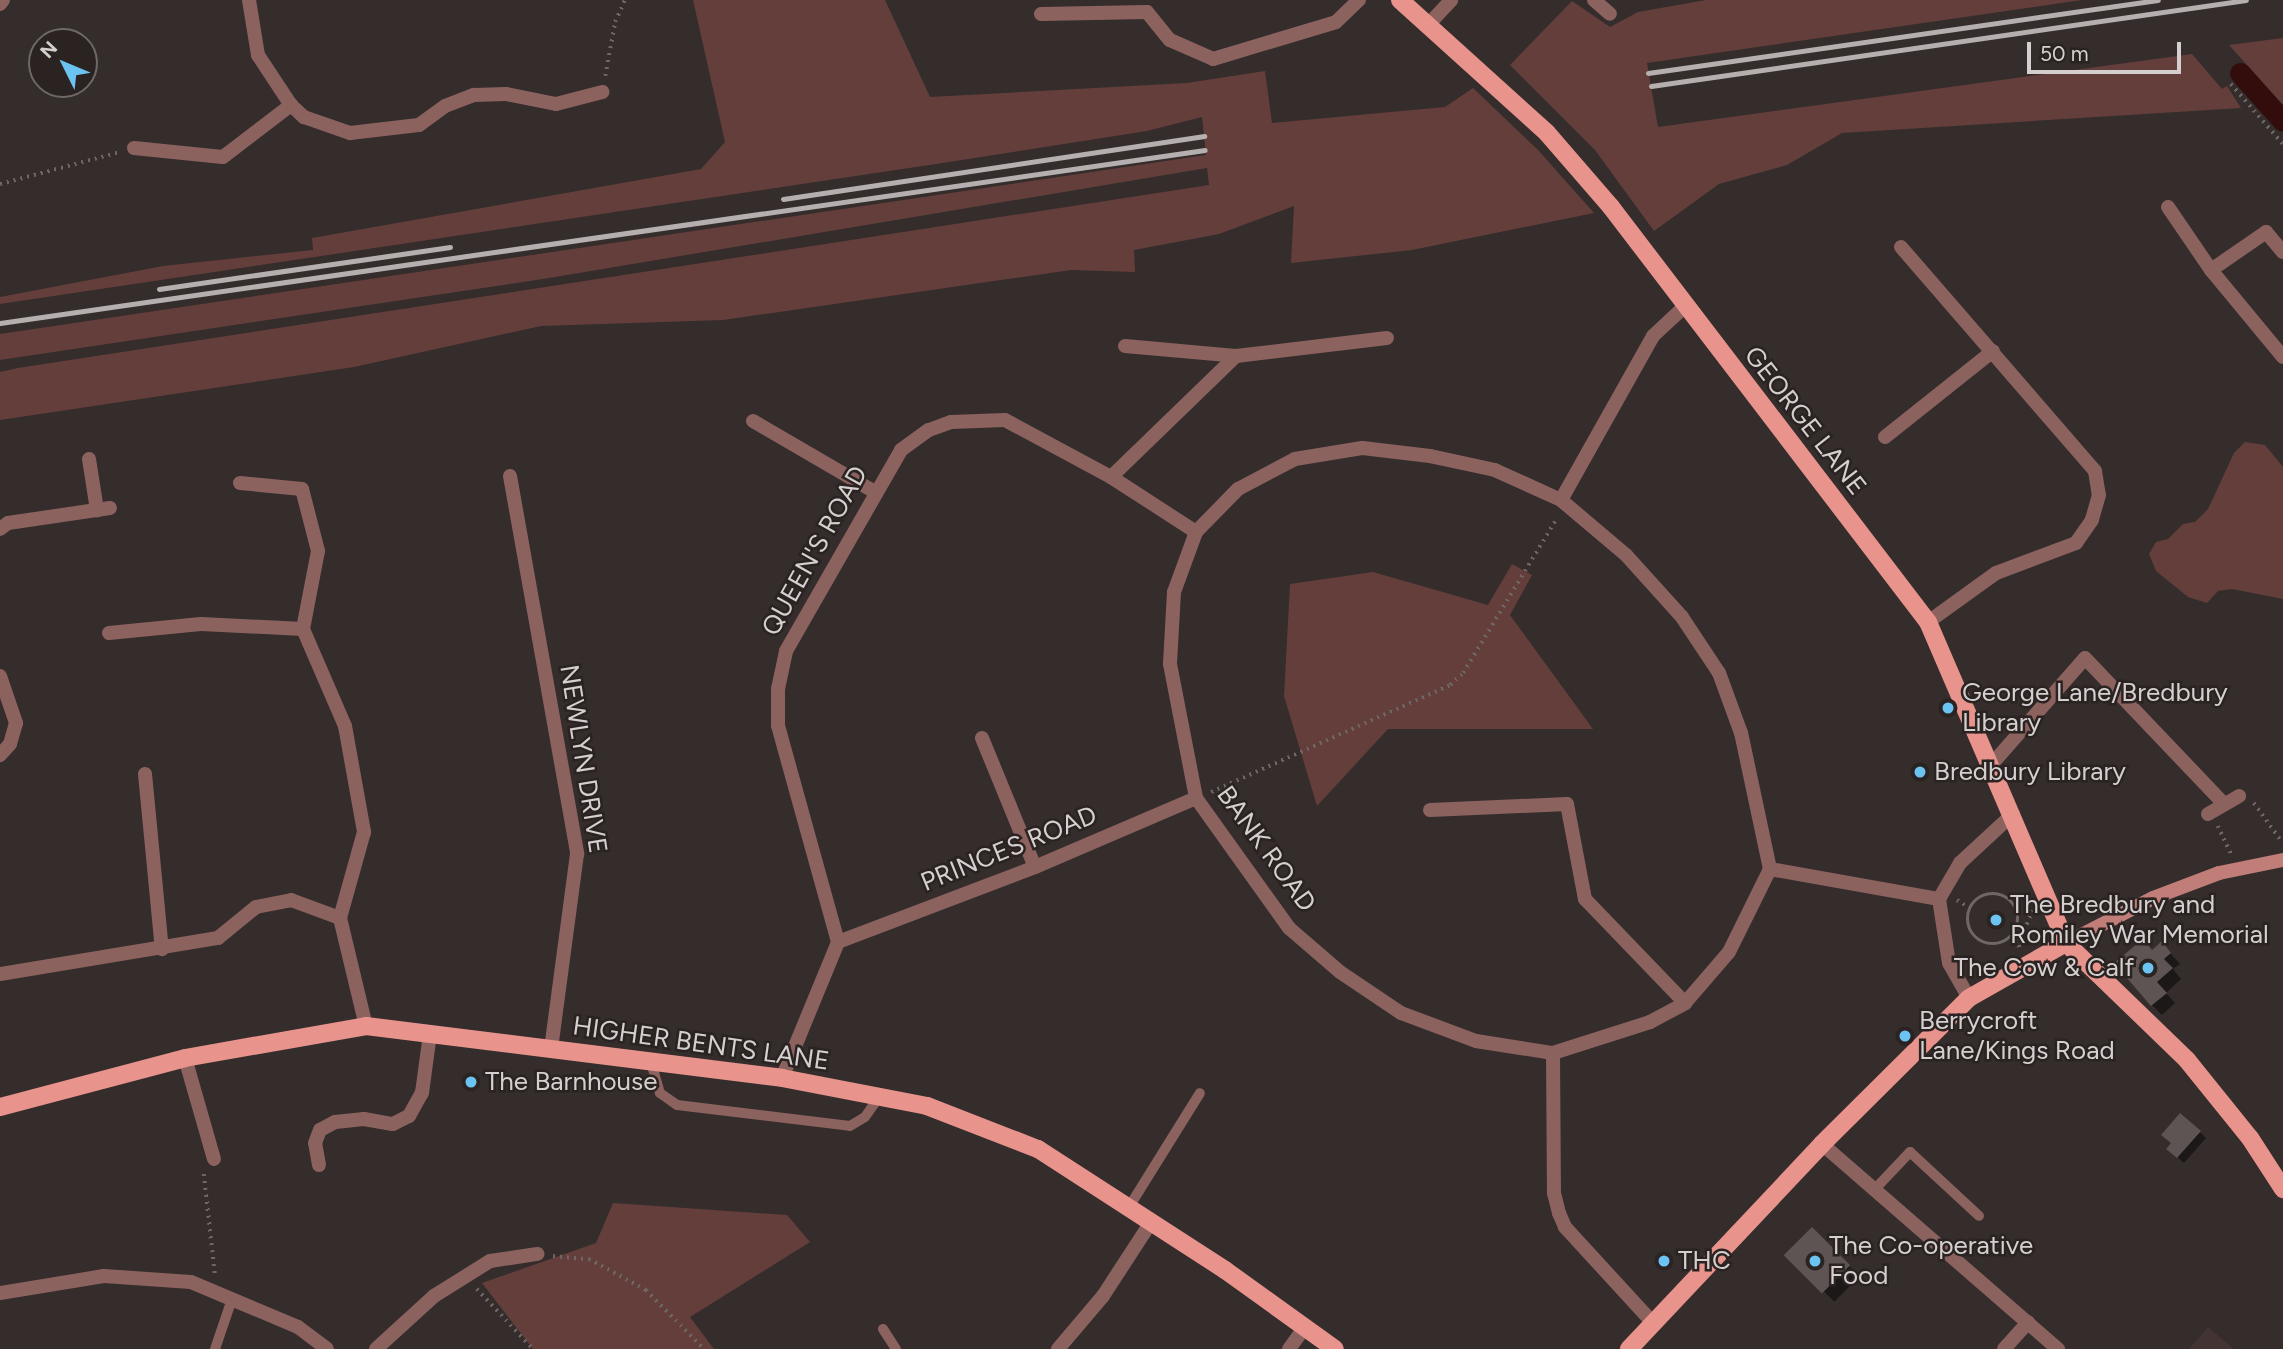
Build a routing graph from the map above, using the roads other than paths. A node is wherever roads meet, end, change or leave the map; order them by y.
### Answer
1 (3, 0) edge
2 (249, 0) edge
3 (1359, 0) edge
4 (1400, 0) edge
5 (1451, 0) edge
6 (1594, 0) edge
7 (0, 4) edge
8 (1085, 7) edge
9 (1041, 14) dead end
10 (1609, 14) dead end
11 (1428, 25) junction
12 (602, 92) road end
13 (291, 105) junction
14 (134, 148) road end
15 (2168, 207) dead end
16 (1901, 247) dead end
17 (2283, 252) edge
18 (2211, 270) junction
19 (1684, 307) junction
20 (1387, 338) dead end
21 (1125, 346) dead end
22 (1993, 351) junction
23 (1236, 356) junction
24 (2283, 357) edge
25 (753, 421) dead end
26 (1885, 437) dead end
27 (89, 459) dead end
28 (510, 476) dead end
29 (1111, 477) junction
30 (240, 484) dead end
31 (875, 492) junction
32 (1563, 502) junction
33 (0, 529) edge
34 (1196, 532) junction
35 (1928, 622) junction
36 (303, 629) junction
37 (109, 633) dead end
38 (0, 676) edge
39 (982, 738) dead end
40 (0, 755) edge
41 (1991, 765) junction
42 (145, 774) dead end
43 (2239, 796) road end
44 (1196, 798) junction
45 (2224, 804) junction
46 (1430, 810) dead end
47 (2013, 814) junction
48 (2208, 814) dead end
49 (2283, 860) edge
50 (1035, 867) junction
51 (1770, 869) junction
52 (1939, 899) junction
53 (340, 918) junction
54 (838, 942) junction
55 (2066, 943) junction
56 (162, 949) junction
57 (0, 974) edge
58 (1969, 998) junction
59 (1685, 1003) junction
60 (366, 1026) junction
61 (430, 1034) junction
62 (551, 1050) junction
63 (1553, 1053) junction
64 (185, 1058) junction
65 (651, 1062) junction
66 (782, 1078) junction
67 (1200, 1093) dead end
68 (879, 1097) junction
69 (0, 1107) edge
70 (1822, 1144) junction
71 (214, 1159) road end
72 (319, 1165) dead end
73 (1875, 1189) junction
74 (2283, 1189) edge
75 (1129, 1207) junction
76 (1979, 1216) dead end
77 (1151, 1222) junction
78 (537, 1254) road end
79 (0, 1293) edge
80 (232, 1299) junction
81 (2028, 1322) junction
82 (1654, 1324) junction
83 (1304, 1328) junction
84 (883, 1329) dead end
85 (215, 1349) edge
86 (327, 1349) edge
87 (376, 1349) edge
88 (896, 1349) edge
89 (1058, 1349) edge
90 (1289, 1349) edge
91 (1335, 1349) edge
92 (1629, 1349) edge
93 (2004, 1349) edge
94 (2058, 1349) edge

1 - 7 street
2 - 13 street
3 - 8 street
4 - 11 main road, GEORGE LANE
5 - 11 street
6 - 10 street
8 - 9 street
11 - 19 main road, GEORGE LANE
12 - 13 street
13 - 14 street
15 - 18 street
16 - 22 street
17 - 18 street
18 - 24 street
19 - 32 street
19 - 35 main road, GEORGE LANE
20 - 23 street
21 - 23 street
22 - 26 street
22 - 35 street
23 - 29 street
25 - 31 street
27 - 33 street
28 - 62 street, NEWLYN DRIVE
29 - 31 street, QUEEN'S ROAD
29 - 34 street, QUEEN'S ROAD
30 - 36 street
31 - 54 street, QUEEN'S ROAD
32 - 34 street, BANK ROAD
32 - 51 street, BANK ROAD
34 - 44 street, BANK ROAD
35 - 41 main road, GEORGE LANE
36 - 37 street
36 - 53 street
38 - 40 street
39 - 50 street
41 - 45 street
41 - 47 main road, GEORGE LANE
42 - 56 street
43 - 45 street
44 - 50 street, PRINCES ROAD
44 - 63 street, BANK ROAD
45 - 48 street
46 - 59 street
47 - 52 street
47 - 55 main road, GEORGE LANE
49 - 55 main road
50 - 54 street, PRINCES ROAD
51 - 52 street
51 - 59 street
52 - 58 street
53 - 56 street
53 - 60 street
54 - 66 street
55 - 58 main road
55 - 74 main road
56 - 57 street
58 - 70 main road
59 - 63 street
60 - 61 main road, HIGHER BENTS LANE
60 - 64 main road, HIGHER BENTS LANE
61 - 62 main road, HIGHER BENTS LANE
61 - 72 street
62 - 65 main road, HIGHER BENTS LANE
63 - 82 street
64 - 69 main road, HIGHER BENTS LANE
64 - 71 street
65 - 66 main road, HIGHER BENTS LANE
65 - 68 lane
66 - 68 main road, HIGHER BENTS LANE
67 - 75 lane
68 - 75 main road, HIGHER BENTS LANE
70 - 73 street
70 - 82 main road
73 - 76 lane
73 - 81 street
75 - 77 main road, HIGHER BENTS LANE
77 - 83 main road, HIGHER BENTS LANE
77 - 89 street
78 - 87 street
79 - 80 street
80 - 85 lane
80 - 86 street
81 - 93 street
81 - 94 street
82 - 92 main road
83 - 90 street
83 - 91 main road, HIGHER BENTS LANE
84 - 88 lane

